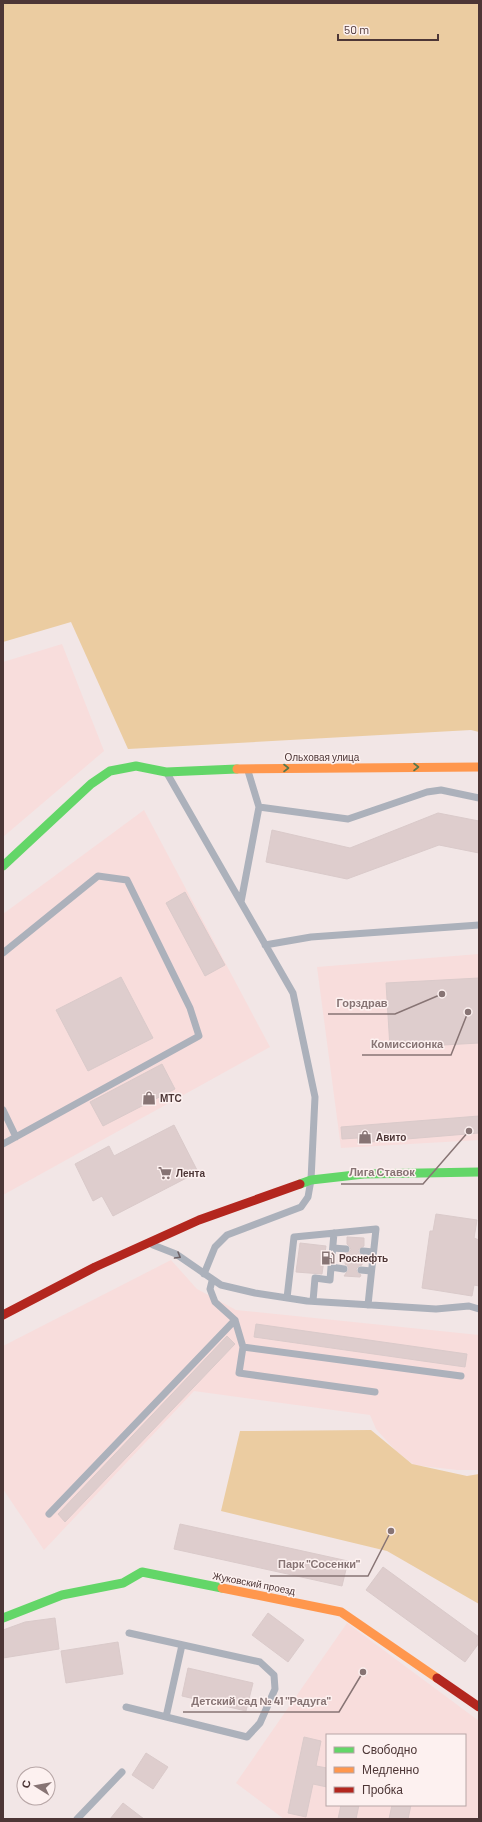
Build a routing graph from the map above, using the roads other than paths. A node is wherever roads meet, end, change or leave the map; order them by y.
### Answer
1 (479, 767) edge
2 (247, 768) junction
3 (166, 772) junction
4 (479, 798) edge
5 (259, 807) junction
6 (3, 866) edge
7 (241, 902) junction
8 (479, 925) edge
9 (265, 945) junction
10 (3, 953) edge
11 (3, 1110) edge
12 (16, 1137) junction
13 (3, 1144) edge
14 (479, 1172) edge
15 (311, 1180) junction
16 (334, 1233) junction
17 (149, 1243) junction
18 (333, 1248) junction
19 (346, 1249) dead end
20 (363, 1251) dead end
21 (373, 1252) junction
22 (331, 1267) junction
23 (344, 1269) dead end
24 (361, 1270) dead end
25 (371, 1271) junction
26 (204, 1274) junction
27 (212, 1281) junction
28 (287, 1298) junction
29 (313, 1301) junction
30 (368, 1305) junction
31 (479, 1309) edge
32 (3, 1315) edge
33 (235, 1320) junction
34 (243, 1347) junction
35 (460, 1376) dead end
36 (375, 1392) dead end
37 (49, 1514) dead end
38 (3, 1618) edge
39 (129, 1633) dead end
40 (182, 1645) junction
41 (126, 1707) dead end
42 (479, 1707) edge
43 (166, 1717) junction
44 (122, 1772) dead end
45 (77, 1819) edge

2 -> 1 street, Ольховая улица
2 - 3 street, Ольховая улица
2 - 5 lane
3 - 6 street, Ольховая улица
3 - 7 lane
4 - 5 lane
5 - 7 lane
7 - 9 lane
8 - 9 lane
9 - 15 lane
10 - 12 lane
11 - 12 lane
12 - 13 lane
14 - 15 street
15 - 17 street
15 - 26 lane
16 - 18 lane
16 - 21 lane
16 - 28 lane
17 -> 26 lane
17 - 32 street
18 - 19 lane
18 - 22 lane
20 - 21 lane
21 - 25 lane
22 - 23 lane
22 - 29 lane
24 - 25 lane
25 - 30 lane
26 - 27 lane
27 - 28 lane
27 - 33 lane
28 - 29 lane
29 - 30 lane
30 - 31 lane
33 - 34 lane
33 - 37 lane
34 - 35 lane
34 - 36 lane
38 - 42 street, Жуковский проезд
39 - 40 lane
40 - 43 lane
40 - 43 lane
41 - 43 lane
44 - 45 lane

